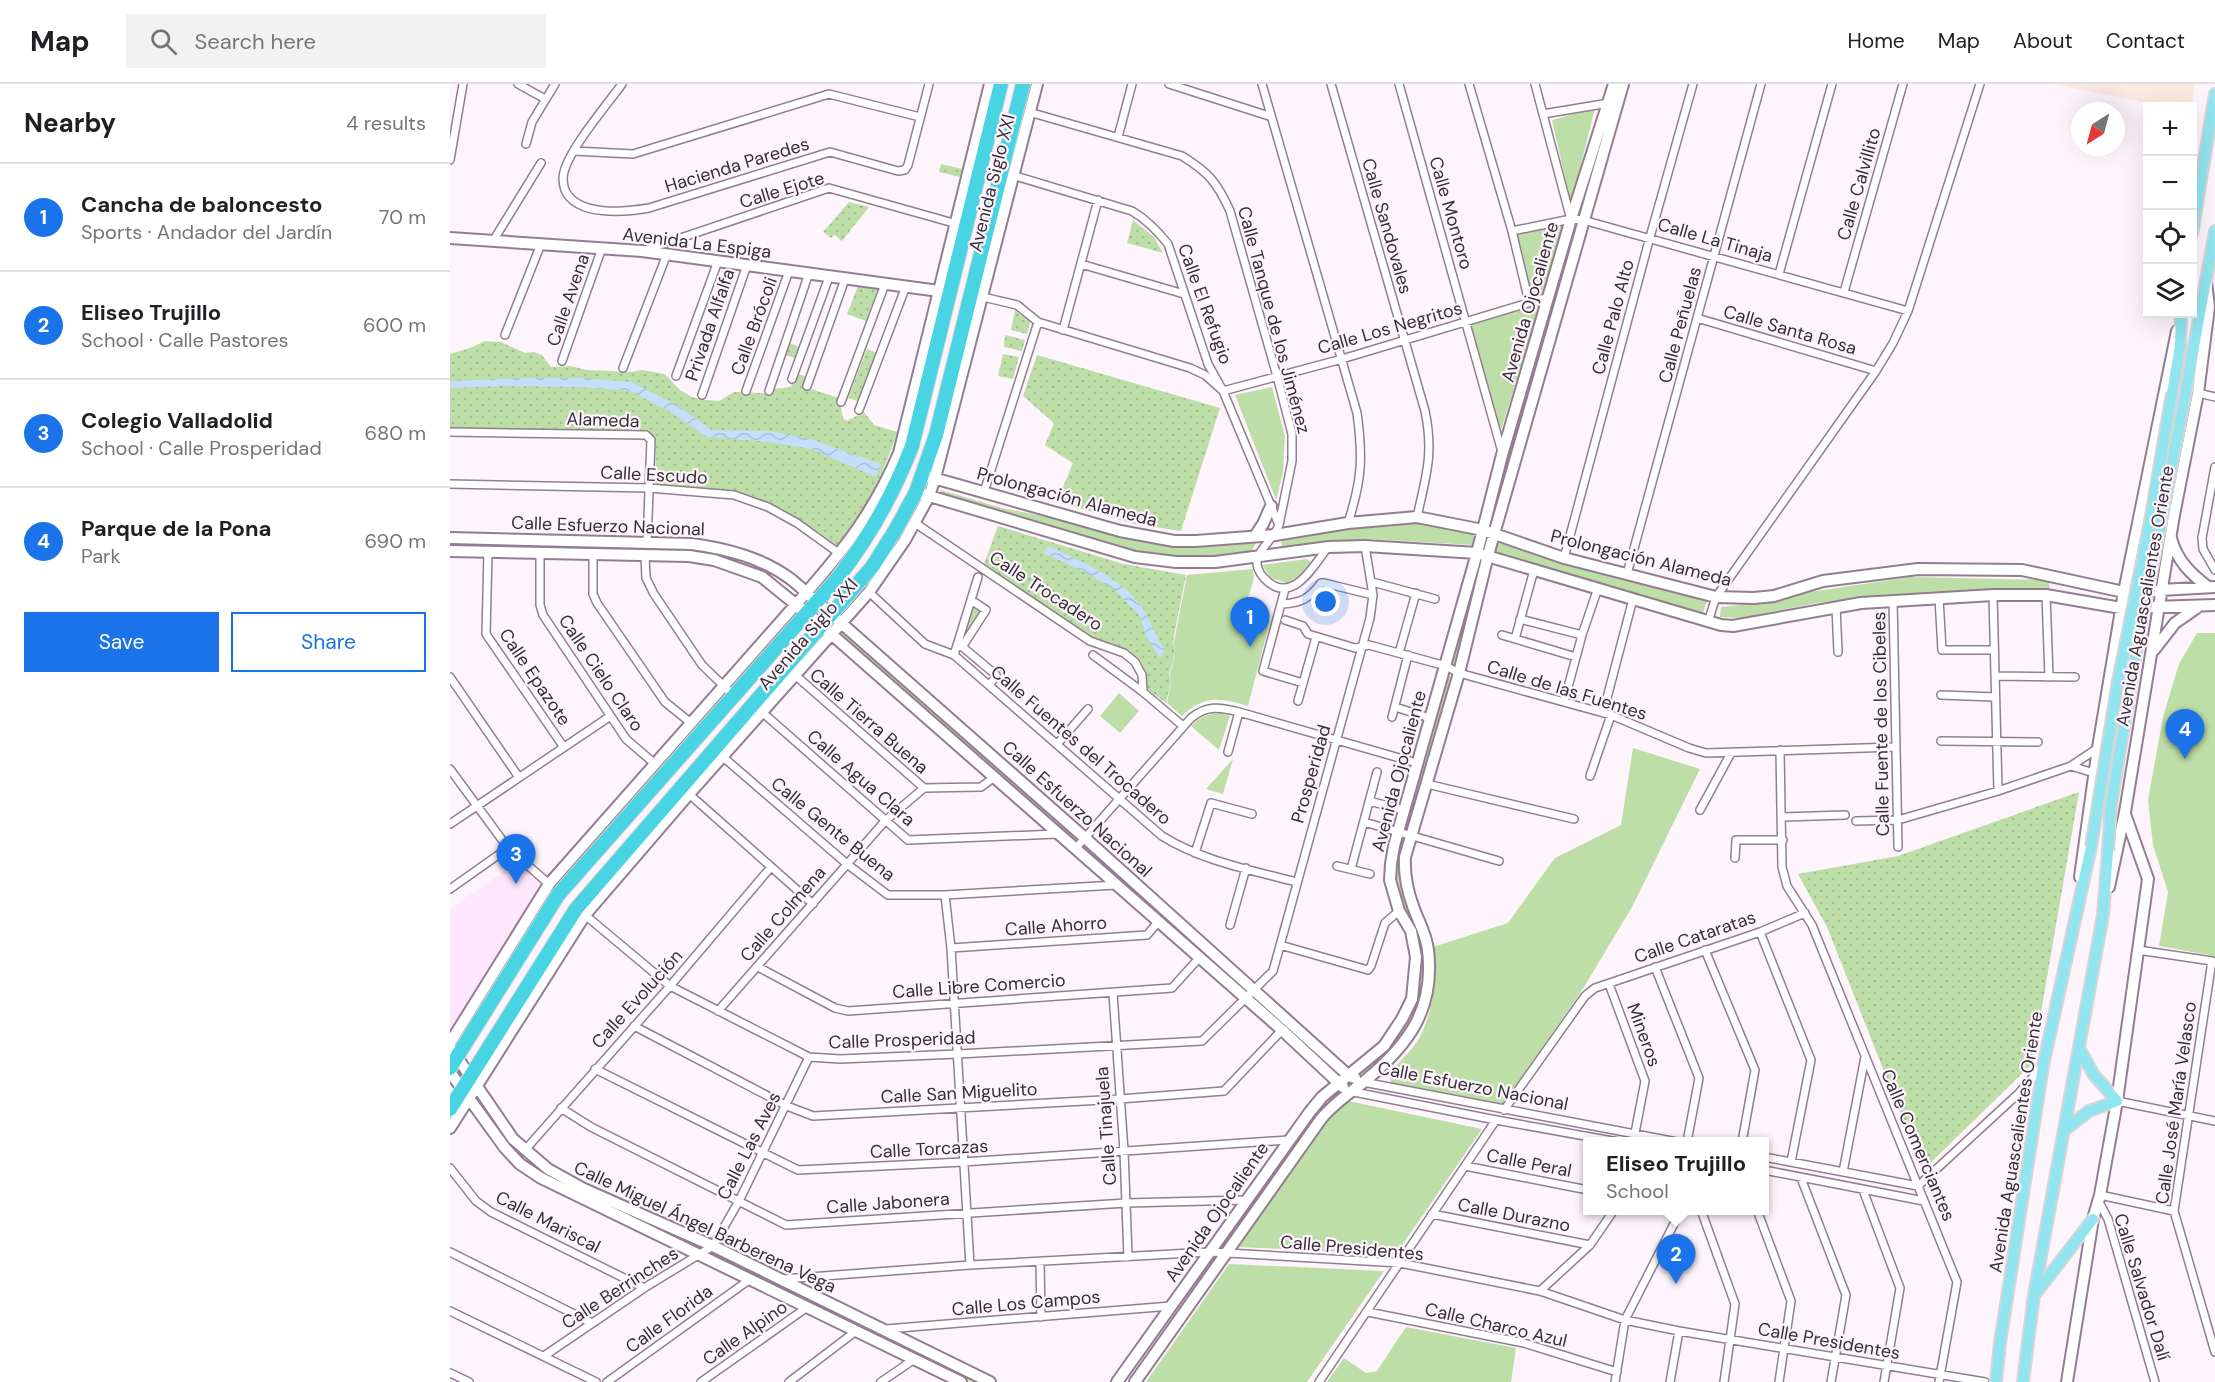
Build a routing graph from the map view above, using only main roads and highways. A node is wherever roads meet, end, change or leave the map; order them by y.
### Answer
1 (1001, 84) edge
2 (1023, 84) edge
3 (2215, 94) edge
4 (2197, 210) edge
5 (2215, 231) edge
6 (2181, 318) edge
7 (910, 410) road end
8 (912, 446) junction
9 (884, 510) junction
10 (857, 533) road end
11 (2080, 1050) junction
12 (451, 1057) edge
13 (450, 1108) edge
14 (2065, 1129) junction
15 (2093, 1219) road end
16 (2034, 1295) junction
17 (1996, 1382) edge
18 (2023, 1382) edge

1 - 8 highway, Avenida Siglo XXI
2 - 13 highway, Avenida Siglo XXI
3 - 4 main road
5 - 11 main road, Avenida Aguascalientes Oriente, bridge
6 - 17 main road, Avenida Aguascalientes Oriente, bridge
7 - 8 highway
8 - 9 highway, Avenida Siglo XXI
9 - 10 highway
9 - 12 highway, Avenida Siglo XXI
11 - 14 main road, Avenida Aguascalientes Oriente
11 - 14 main road
14 - 16 main road, Avenida Aguascalientes Oriente
15 - 16 main road
16 - 18 main road, Avenida Aguascalientes Oriente

